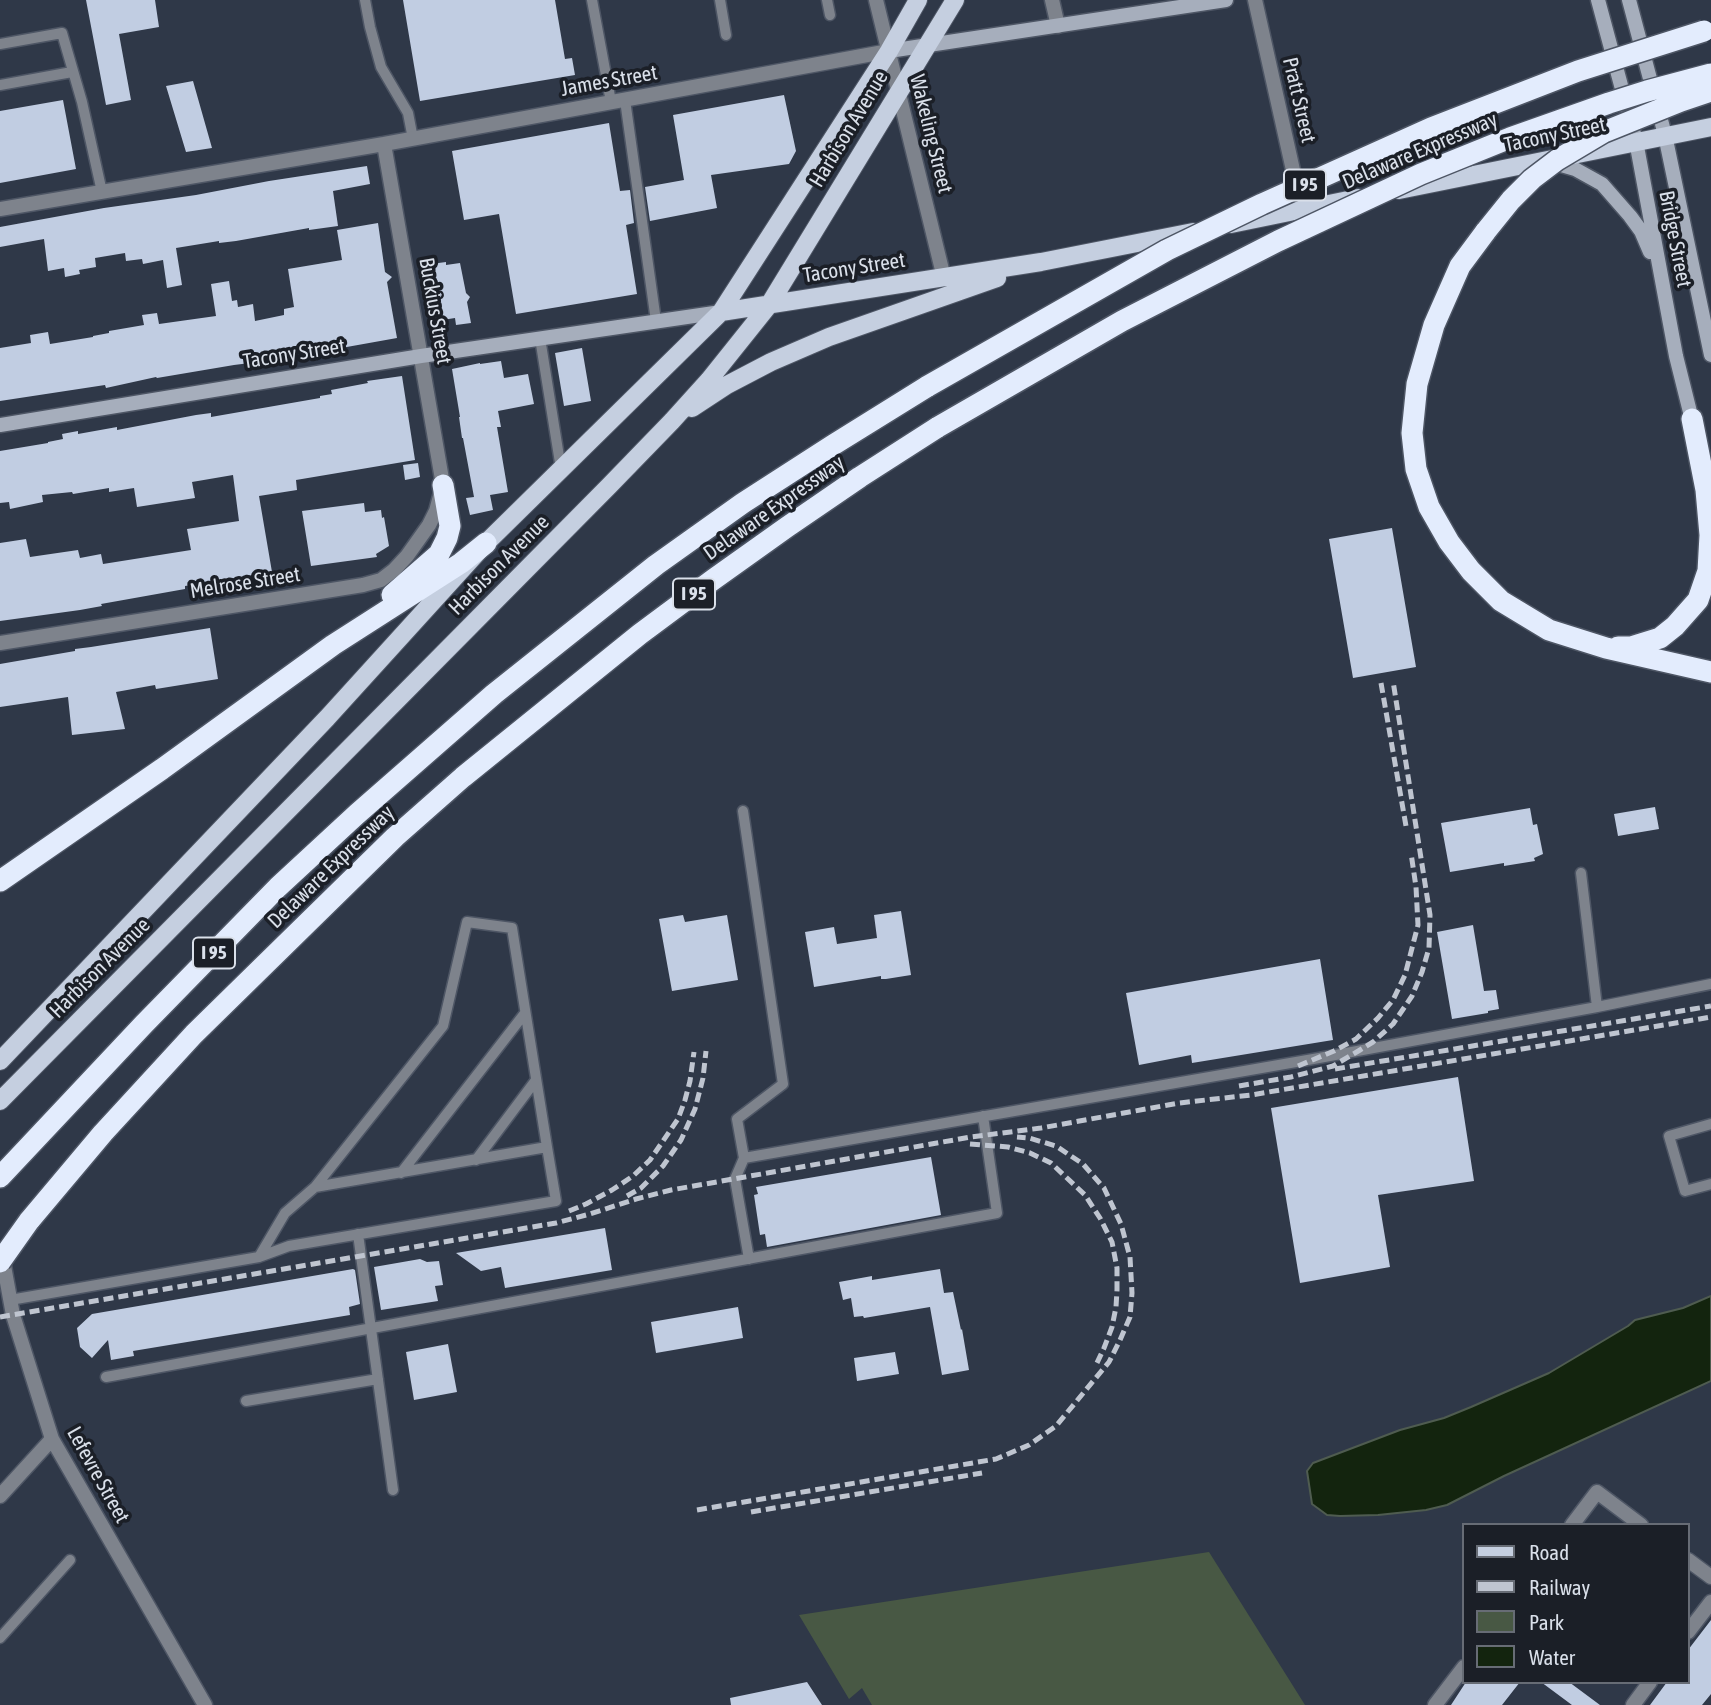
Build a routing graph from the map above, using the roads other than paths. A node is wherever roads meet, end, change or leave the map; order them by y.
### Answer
1 (365, 0) edge
2 (592, 0) edge
3 (720, 0) edge
4 (827, 0) edge
5 (876, 0) edge
6 (918, 0) edge
7 (955, 0) edge
8 (1052, 0) edge
9 (1226, 0) edge
10 (1255, 0) edge
11 (1598, 0) edge
12 (1629, 0) edge
13 (830, 15) dead end
14 (1058, 26) junction
15 (1707, 30) edge
16 (726, 35) dead end
17 (0, 44) edge
18 (928, 45) junction
19 (889, 51) junction
20 (72, 72) junction
21 (1711, 74) edge
22 (0, 85) edge
23 (899, 90) junction
24 (1711, 91) edge
25 (618, 101) junction
26 (1711, 127) edge
27 (1665, 135) junction
28 (413, 139) junction
29 (1636, 141) junction
30 (384, 144) junction
31 (1543, 160) junction
32 (102, 192) junction
33 (0, 209) edge
34 (1302, 210) junction
35 (1041, 262) junction
36 (944, 278) junction
37 (1662, 284) junction
38 (769, 305) junction
39 (721, 312) junction
40 (656, 321) junction
41 (540, 338) junction
42 (1711, 355) edge
43 (421, 356) junction
44 (1692, 419) junction
45 (672, 421) junction
46 (0, 425) edge
47 (561, 469) junction
48 (443, 485) junction
49 (1711, 486) edge
50 (486, 543) junction
51 (0, 643) edge
52 (334, 645) junction
53 (1606, 648) junction
54 (1711, 672) edge
55 (743, 811) dead end
56 (1581, 873) dead end
57 (0, 881) edge
58 (1711, 984) edge
59 (1597, 1007) junction
60 (526, 1013) junction
61 (0, 1061) edge
62 (537, 1080) junction
63 (0, 1101) edge
64 (983, 1116) junction
65 (1711, 1124) edge
66 (548, 1147) junction
67 (744, 1158) junction
68 (476, 1160) junction
69 (401, 1173) junction
70 (2, 1174) edge
71 (1711, 1184) edge
72 (315, 1187) junction
73 (29, 1221) junction
74 (358, 1234) junction
75 (0, 1246) edge
76 (0, 1255) edge
77 (258, 1257) junction
78 (749, 1259) junction
79 (0, 1262) edge
80 (10, 1300) junction
81 (371, 1328) junction
82 (106, 1377) dead end
83 (378, 1379) junction
84 (246, 1401) dead end
85 (52, 1439) junction
86 (393, 1490) dead end
87 (0, 1496) edge
88 (1574, 1523) edge
89 (1639, 1523) edge
90 (69, 1560) dead end
91 (1690, 1561) edge
92 (1708, 1569) edge
93 (1711, 1601) edge
94 (1690, 1629) edge
95 (0, 1638) edge
96 (1462, 1670) edge
97 (1649, 1684) edge
98 (205, 1705) edge
99 (1436, 1705) edge
100 (1633, 1705) edge

1 - 28 lane
2 - 25 lane
3 - 16 lane
4 - 13 lane
5 - 19 street, Wakeling Street
6 - 19 main road, Harbison Avenue
7 - 18 main road, Harbison Avenue
8 - 14 street
9 - 14 main road, James Street
10 - 34 street, Pratt Street
11 - 29 main road, Bridge Street
12 - 27 main road, Bridge Street
14 - 18 main road, James Street
15 - 70 highway, Delaware Expressway / I 95, bridge
17 - 20 lane
18 - 19 main road, James Street
18 - 23 main road, Harbison Avenue
19 - 23 street, Wakeling Street
19 - 25 street, James Street
19 - 39 main road, Harbison Avenue
20 - 22 lane
20 - 32 lane
21 - 73 highway, Delaware Expressway / I 95, bridge
23 - 36 street, Wakeling Street
23 - 38 main road, Harbison Avenue
24 - 53 highway, bridge
25 - 28 street, James Street
25 - 40 lane
26 - 27 main road, Tacony Street
27 - 29 main road, Tacony Street
27 - 42 main road, Bridge Street
28 - 30 street, James Street
29 - 31 main road, Tacony Street
29 - 37 main road, Bridge Street
30 - 32 street, James Street
30 - 43 street, Buckius Street
31 - 34 main road, Tacony Street
31 - 37 main road
32 - 33 street, James Street
34 - 35 main road, Tacony Street
35 - 36 main road, Tacony Street
35 - 45 main road
36 - 38 main road, Tacony Street
37 - 44 main road, Bridge Street
38 - 39 main road, Tacony Street
38 - 45 main road, Harbison Avenue
39 - 40 main road, Tacony Street
39 - 47 main road, Harbison Avenue
40 - 41 main road, Tacony Street
41 - 43 main road, Tacony Street
41 - 47 lane
43 - 46 main road, Tacony Street
43 - 48 street, Buckius Street
44 - 49 main road, Bridge Street
44 - 53 highway
45 - 63 main road, Harbison Avenue
47 - 50 main road, Harbison Avenue
48 - 51 street, Melrose Street
48 - 52 highway
50 - 52 highway
50 - 61 main road, Harbison Avenue
52 - 57 highway
53 - 54 highway
55 - 67 lane
56 - 59 lane
58 - 59 lane
59 - 64 lane
60 - 62 lane
60 - 69 lane
60 - 72 lane
62 - 66 lane
62 - 68 lane
64 - 67 lane
64 - 78 lane
65 - 71 lane
66 - 68 lane
66 - 74 lane
67 - 78 lane
68 - 69 lane
69 - 72 lane
72 - 77 lane
73 - 76 highway, Delaware Expressway / I 95, bridge
73 - 79 highway, bridge
74 - 77 lane
74 - 81 lane
75 - 80 street, Lefevre Street
77 - 80 lane
78 - 81 lane
80 - 85 street, Lefevre Street
81 - 82 lane
81 - 83 lane
83 - 84 lane
83 - 86 lane
85 - 87 street
85 - 98 street, Lefevre Street
88 - 89 street
90 - 95 lane
91 - 92 street
93 - 94 street
96 - 99 street
97 - 100 street

